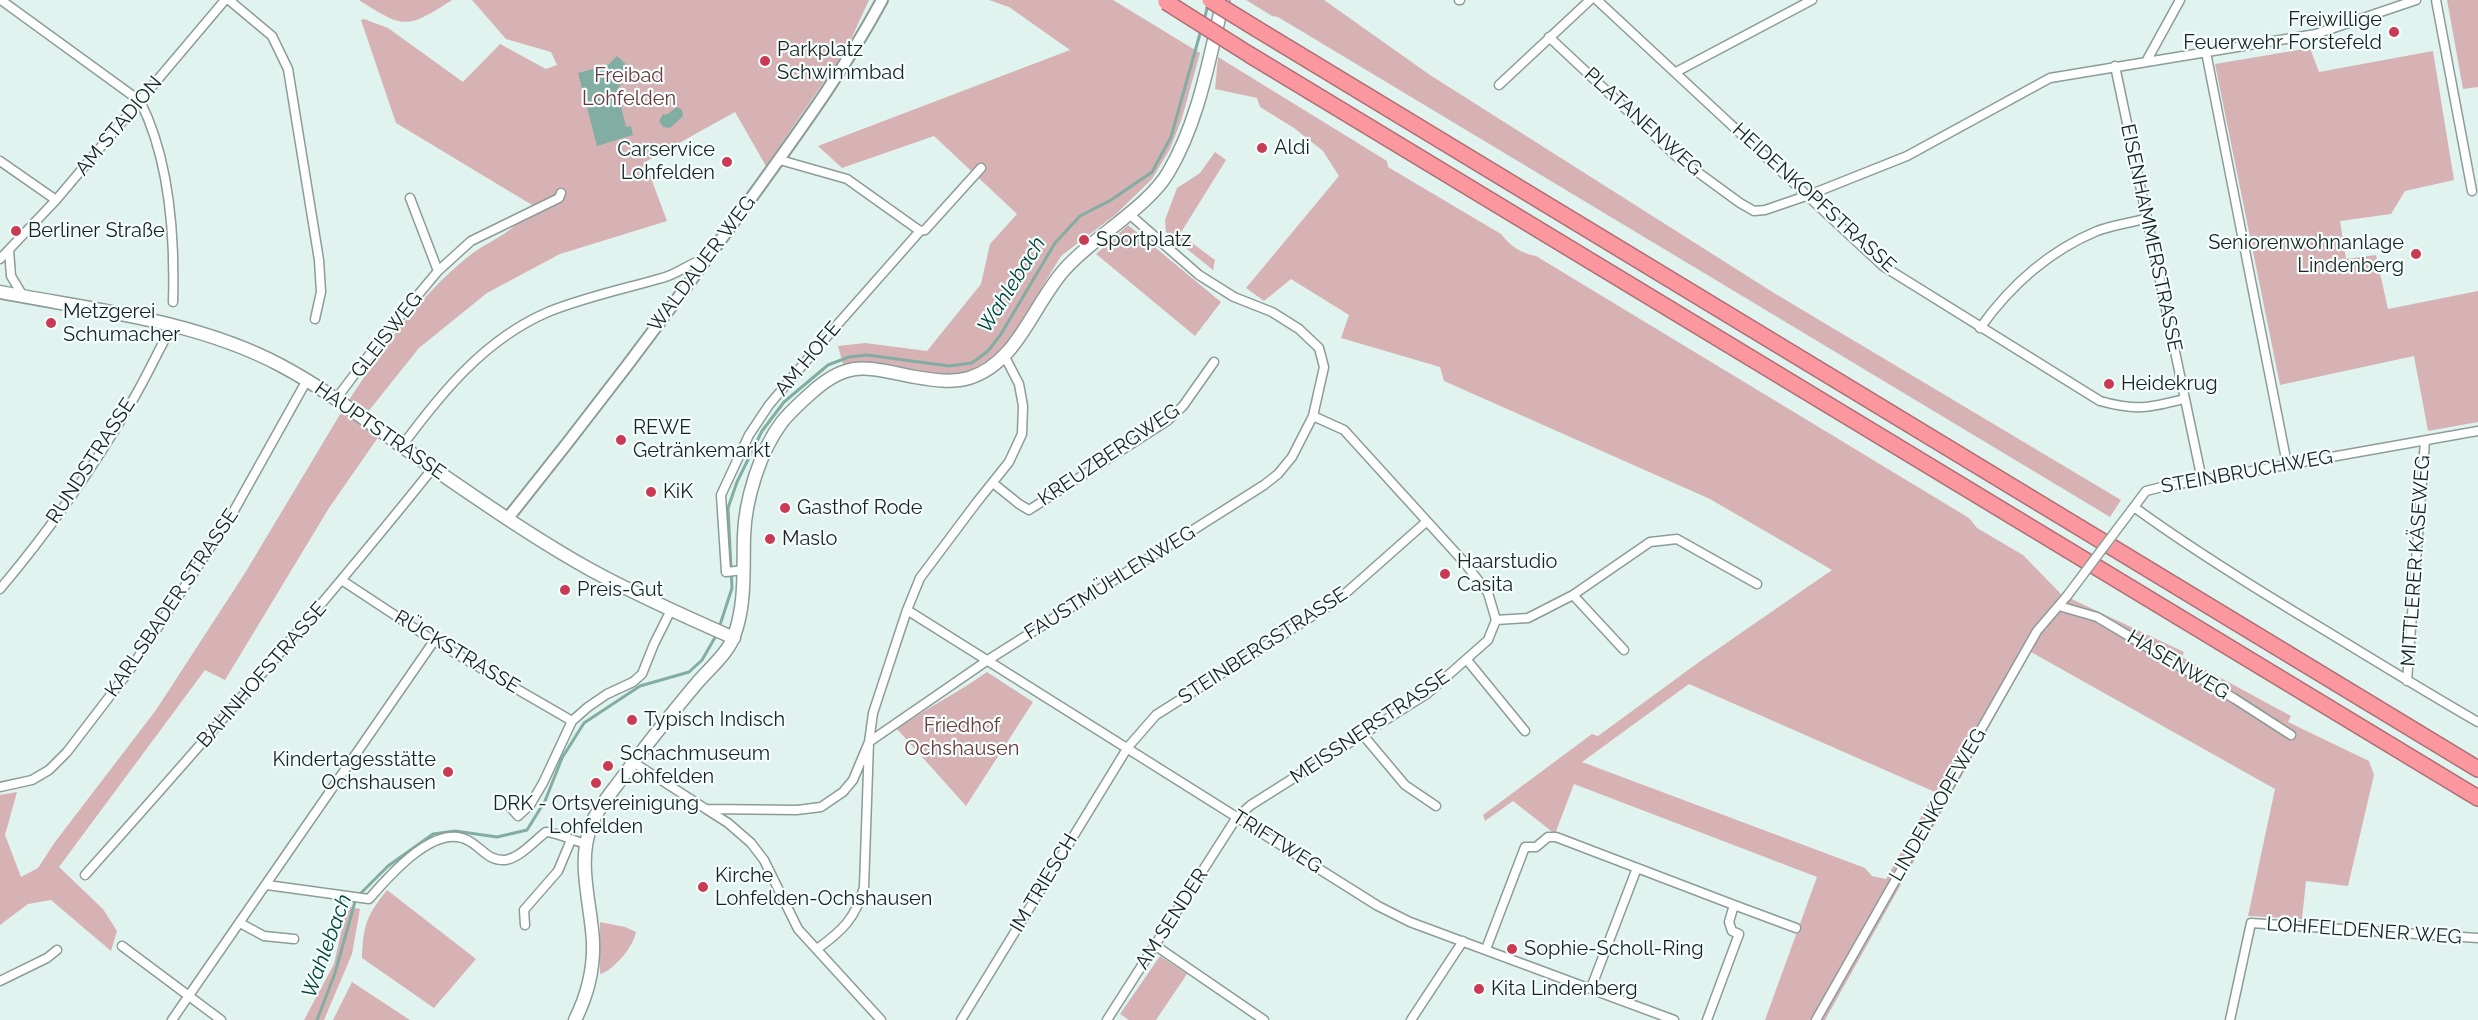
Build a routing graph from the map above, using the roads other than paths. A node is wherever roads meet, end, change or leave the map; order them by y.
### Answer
1 (1, 0) edge
2 (227, 0) edge
3 (882, 0) edge
4 (1209, 0) edge
5 (1223, 0) edge
6 (1590, 0) edge
7 (1597, 0) edge
8 (1812, 0) edge
9 (2180, 0) edge
10 (2416, 0) edge
11 (2436, 0) edge
12 (1164, 1) edge
13 (1549, 37) junction
14 (2206, 52) junction
15 (2147, 60) junction
16 (2115, 66) junction
17 (1676, 72) junction
18 (1498, 85) dead end
19 (140, 101) junction
20 (780, 160) junction
21 (0, 161) edge
22 (981, 168) dead end
23 (2472, 191) dead end
24 (561, 193) dead end
25 (1809, 195) junction
26 (410, 198) dead end
27 (56, 200) junction
28 (1128, 213) junction
29 (2147, 218) junction
30 (920, 231) junction
31 (9, 250) junction
32 (708, 258) junction
33 (0, 259) edge
34 (438, 271) junction
35 (0, 292) edge
36 (23, 297) junction
37 (173, 302) dead end
38 (315, 319) dead end
39 (172, 326) junction
40 (1980, 328) junction
41 (1005, 355) junction
42 (1214, 362) dead end
43 (307, 380) junction
44 (336, 399) junction
45 (2184, 399) junction
46 (1313, 416) junction
47 (2478, 431) edge
48 (2425, 441) junction
49 (402, 446) junction
50 (2287, 464) junction
51 (433, 468) junction
52 (2202, 480) junction
53 (993, 483) junction
54 (2134, 507) junction
55 (508, 518) junction
56 (1426, 522) junction
57 (737, 571) junction
58 (343, 580) junction
59 (1757, 584) dead end
60 (0, 589) edge
61 (1573, 595) junction
62 (2067, 596) joint
63 (2059, 606) junction
64 (671, 610) junction
65 (907, 610) junction
66 (1496, 620) junction
67 (729, 636) junction
68 (434, 640) junction
69 (1624, 650) dead end
70 (988, 660) junction
71 (1467, 660) junction
72 (2407, 681) junction
73 (573, 721) junction
74 (2478, 722) edge
75 (1525, 730) dead end
76 (1363, 735) junction
77 (2291, 735) dead end
78 (869, 742) junction
79 (1128, 747) junction
80 (633, 762) junction
81 (2478, 770) edge
82 (0, 787) edge
83 (2478, 798) edge
84 (1436, 806) dead end
85 (511, 808) dead end
86 (706, 809) junction
87 (1237, 817) junction
88 (571, 840) junction
89 (587, 844) junction
90 (1637, 868) junction
91 (85, 875) dead end
92 (267, 885) junction
93 (1734, 905) junction
94 (240, 923) junction
95 (525, 925) dead end
96 (1796, 928) dead end
97 (2478, 938) edge
98 (294, 939) dead end
99 (1463, 941) junction
100 (1156, 945) junction
101 (122, 946) dead end
102 (1486, 949) junction
103 (57, 950) dead end
104 (817, 950) junction
105 (0, 981) edge
106 (1591, 988) junction
107 (189, 996) junction
108 (172, 1020) edge
109 (221, 1020) edge
110 (575, 1020) edge
111 (881, 1020) edge
112 (961, 1020) edge
113 (1107, 1020) edge
114 (1264, 1020) edge
115 (1411, 1020) edge
116 (1674, 1020) edge
117 (1707, 1020) edge
118 (1816, 1020) edge
119 (2230, 1020) edge

1 - 19 street
2 - 19 street, AM STADION
2 - 38 street
3 - 20 street, WALDAUER WEG
4 - 81 highway, bridge
5 - 28 main road
6 - 13 street
7 - 17 street, HEIDENKOPFSTRASSE
8 - 17 street
9 - 15 street
10 - 14 street
11 - 23 street
12 - 83 highway, bridge
13 - 18 street
13 - 25 street, PLATANENWEG
14 - 15 street
14 - 50 street
15 - 16 street
16 - 25 street
16 - 29 street, EISENHAMMERSTRASSE
17 - 25 street, HEIDENKOPFSTRASSE
19 - 27 street, AM STADION
19 - 37 street
20 - 30 street
20 - 32 street, WALDAUER WEG
21 - 27 street
22 - 30 street, AM HOFE
24 - 34 street, GLEISWEG
25 - 40 street, HEIDENKOPFSTRASSE
26 - 34 street
27 - 31 street, AM STADION
28 - 41 main road
28 - 46 street, FAUSTMÜHLENWEG
29 - 40 street
29 - 45 street, EISENHAMMERSTRASSE
30 - 57 street, AM HOFE
31 - 33 street, AM STADION
31 - 36 street
32 - 49 street
32 - 55 street, WALDAUER WEG
34 - 44 street, GLEISWEG
35 - 36 main road, HAUPTSTRASSE
36 - 39 main road, HAUPTSTRASSE
39 - 43 main road, HAUPTSTRASSE
39 - 60 street, RUNDSTRASSE
40 - 45 street, HEIDENKOPFSTRASSE
41 - 53 street
41 - 57 main road
42 - 53 street, KREUZBERGWEG
43 - 44 main road, HAUPTSTRASSE
43 - 82 street, KARLSBADER STRASSE
44 - 49 main road, HAUPTSTRASSE
45 - 52 street, EISENHAMMERSTRASSE
46 - 56 street
46 - 70 street, FAUSTMÜHLENWEG
47 - 48 street, STEINBRUCHWEG
48 - 50 street, STEINBRUCHWEG
48 - 72 street, MITTLERER KÄSEWEG
49 - 51 main road, HAUPTSTRASSE
50 - 52 street, STEINBRUCHWEG
51 - 55 main road, HAUPTSTRASSE
51 - 58 street, BAHNHOFSTRASSE
52 - 54 street, STEINBRUCHWEG
53 - 65 street
54 - 62 street, STEINBRUCHWEG, bridge
54 - 72 street
55 - 64 main road, HAUPTSTRASSE
56 - 66 street
56 - 79 street, STEINBERGSTRASSE
57 - 67 main road
58 - 68 street, RÜCKSTRASSE
58 - 91 street, BAHNHOFSTRASSE
59 - 61 street
61 - 66 street
61 - 69 street
62 - 63 street, LINDENKOPFWEG
63 - 77 street, HASENWEG
63 - 118 street, LINDENKOPFWEG
64 - 67 main road, HAUPTSTRASSE
64 - 73 street
65 - 70 street, TRIFTWEG
65 - 78 street
66 - 71 street, MEISSNERSTRASSE
67 - 80 main road
68 - 73 street, RÜCKSTRASSE
68 - 92 street
70 - 78 street, FAUSTMÜHLENWEG
70 - 79 street, TRIFTWEG
71 - 75 street
71 - 76 street, MEISSNERSTRASSE
72 - 74 street
73 - 85 street
76 - 84 street
76 - 87 street, MEISSNERSTRASSE
78 - 86 street
78 - 104 street
79 - 87 street, TRIFTWEG
79 - 112 street, IM TRIESCH
80 - 86 street
80 - 89 main road
86 - 104 street
87 - 99 street, TRIFTWEG
87 - 100 street, AM SENDER
88 - 89 street
88 - 92 street
88 - 95 street
89 - 110 main road
90 - 93 street
90 - 102 street
90 - 106 street
92 - 94 street
93 - 96 street
93 - 117 street
94 - 98 street
94 - 107 street
97 - 119 street, LOHFELDENER WEG
99 - 102 street, TRIFTWEG
99 - 115 street
100 - 113 street, AM SENDER
100 - 114 street
101 - 107 street
102 - 106 street, TRIFTWEG
103 - 105 street
104 - 111 street
106 - 116 street, TRIFTWEG
107 - 108 street
107 - 109 street

